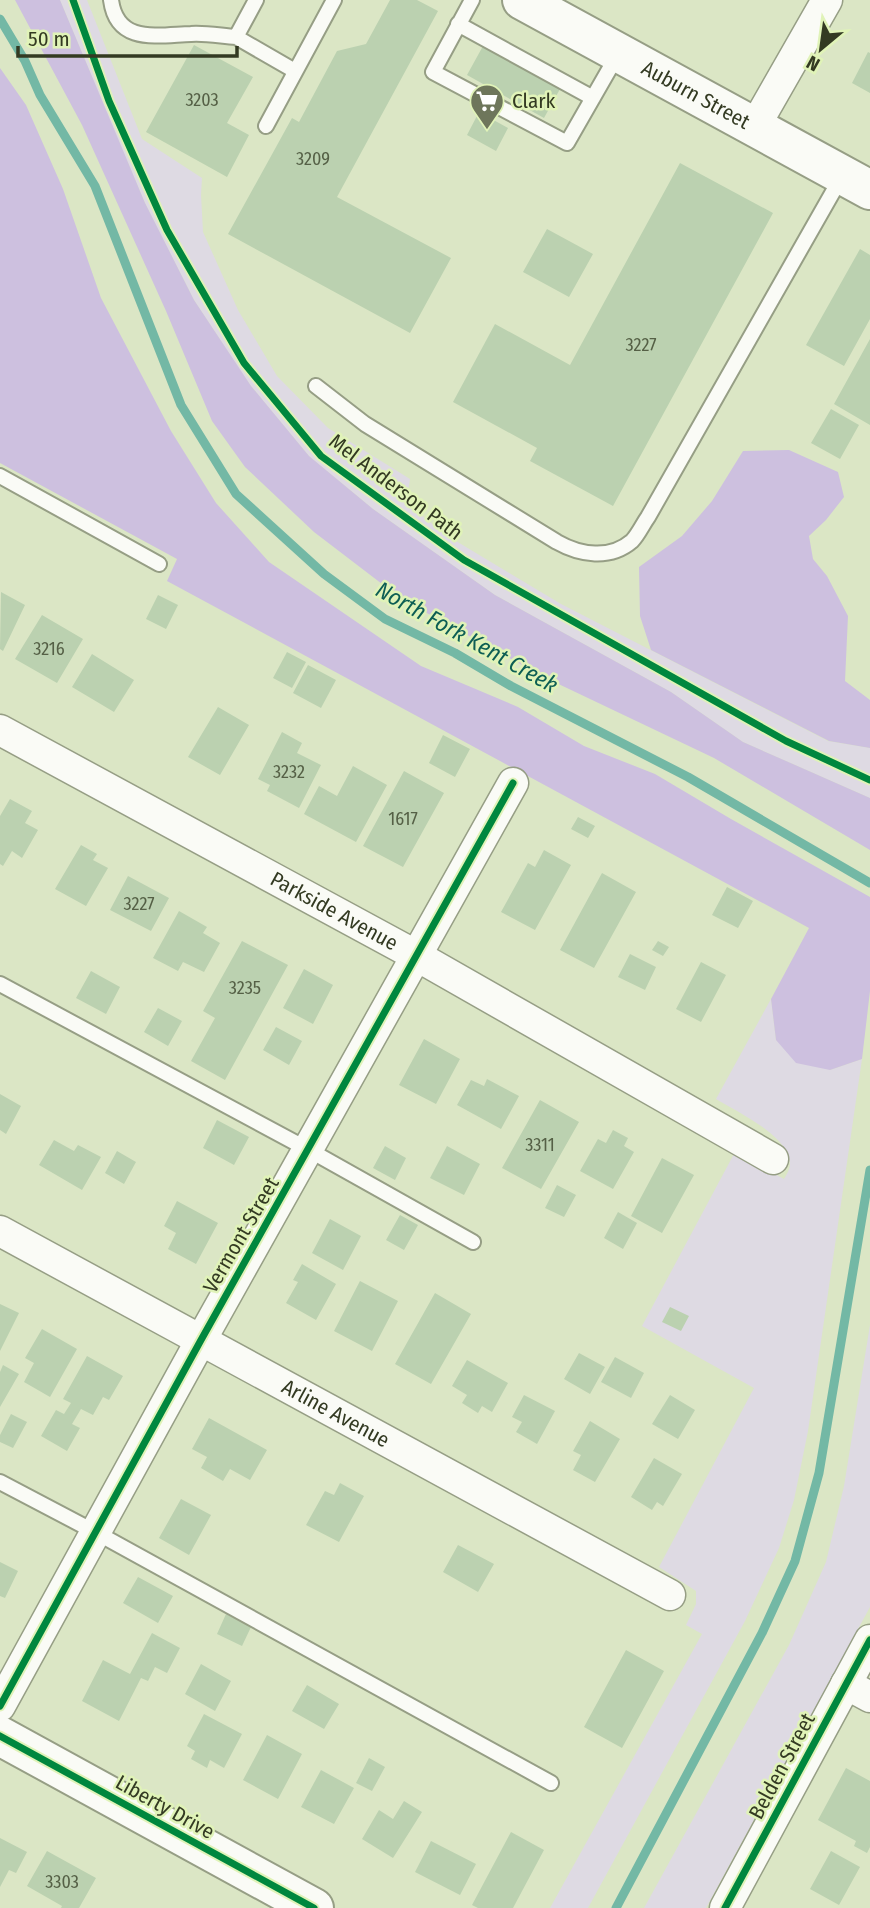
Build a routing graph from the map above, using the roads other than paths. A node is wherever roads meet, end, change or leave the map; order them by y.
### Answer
1 (111, 0) edge
2 (256, 0) edge
3 (334, 0) edge
4 (472, 0) edge
5 (522, 0) edge
6 (827, 0) edge
7 (458, 24) junction
8 (236, 37) junction
9 (619, 53) junction
10 (295, 71) junction
11 (593, 98) junction
12 (266, 126) dead end
13 (755, 126) junction
14 (856, 182) edge
15 (316, 386) dead end
16 (0, 476) edge
17 (159, 564) dead end
18 (0, 730) edge
19 (513, 783) dead end
20 (417, 956) junction
21 (0, 984) edge
22 (309, 1150) junction
23 (773, 1159) dead end
24 (0, 1231) edge
25 (473, 1241) dead end
26 (201, 1340) junction
27 (0, 1482) edge
28 (97, 1533) junction
29 (670, 1595) dead end
30 (870, 1640) edge
31 (858, 1690) edge
32 (0, 1706) edge
33 (0, 1736) edge
34 (551, 1783) dead end
35 (314, 1908) edge
36 (724, 1908) edge

1 - 8 lane
2 - 8 lane
3 - 10 lane
4 - 7 lane
5 - 9 main road, Auburn Street
6 - 13 street
7 - 11 lane
7 - 11 lane
8 - 10 lane
9 - 11 lane
9 - 13 main road, Auburn Street
10 - 12 lane
13 - 14 main road, Auburn Street
14 - 15 lane
16 - 17 lane
18 - 20 street, Parkside Avenue
19 - 20 street, Vermont Street
20 - 22 street, Vermont Street
20 - 23 street, Parkside Avenue
21 - 22 lane
22 - 25 lane
22 - 26 street, Vermont Street
24 - 26 street, Arline Avenue
26 - 28 street, Vermont Street
26 - 29 street, Arline Avenue
27 - 28 lane
28 - 32 street, Vermont Street
28 - 34 lane
30 - 31 street, Belden Street
31 - 36 street, Belden Street
33 - 35 main road, Liberty Drive

